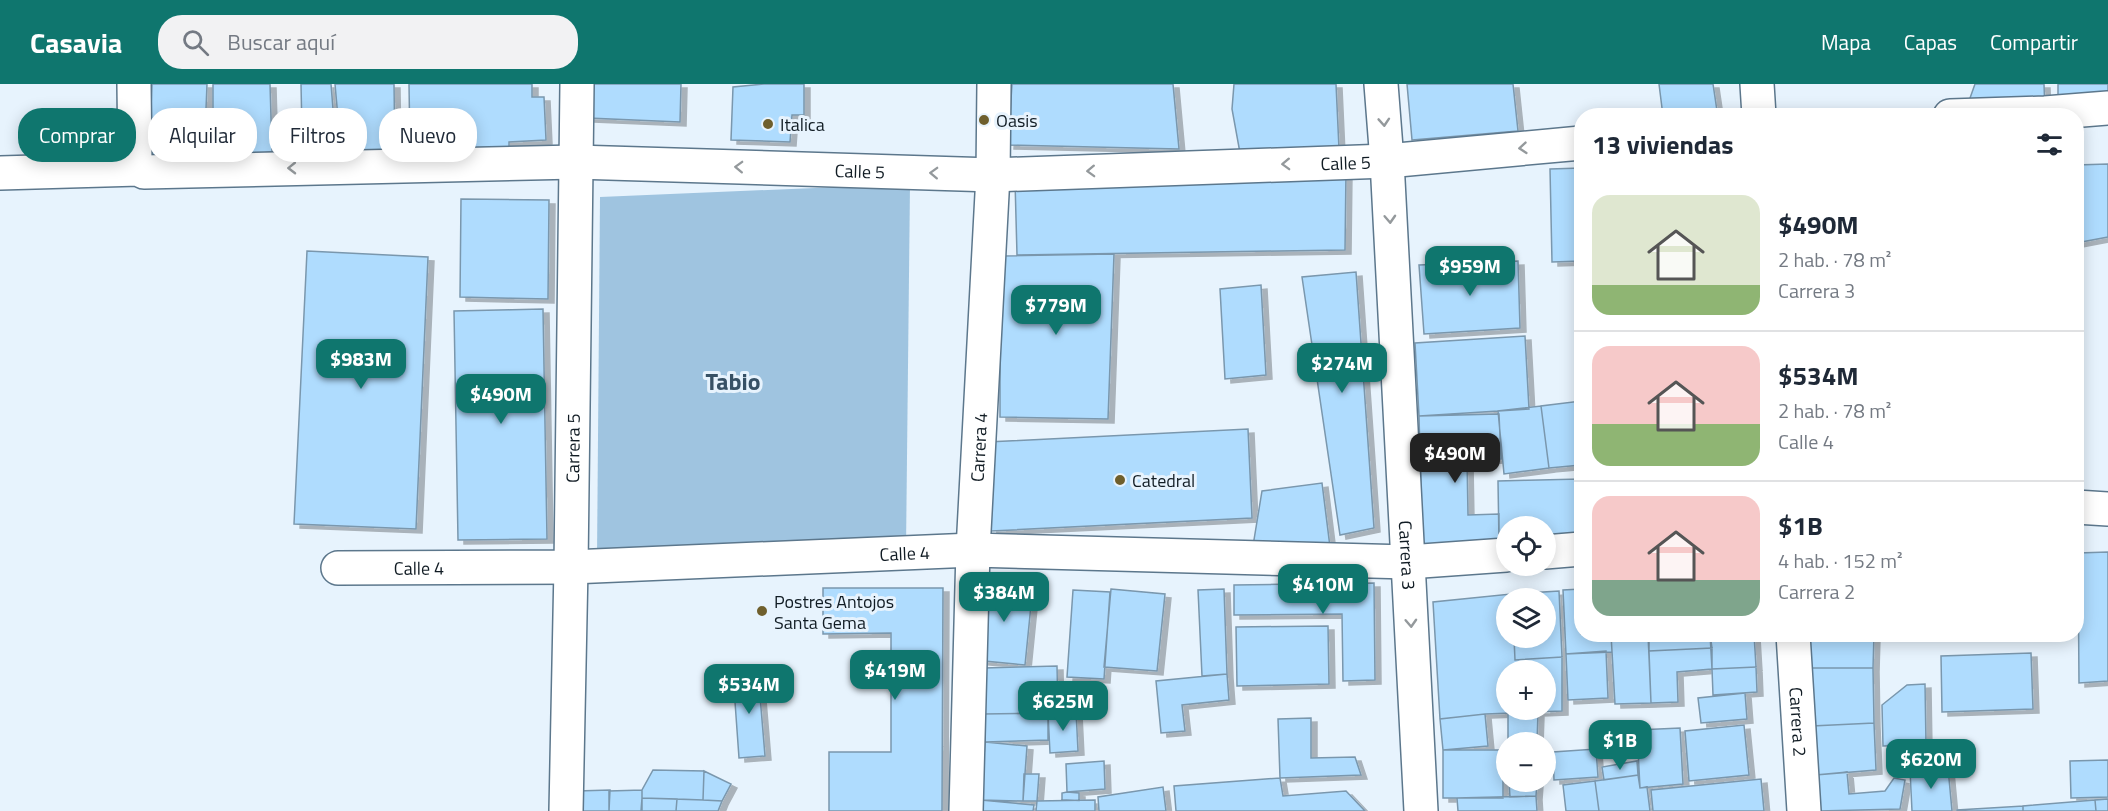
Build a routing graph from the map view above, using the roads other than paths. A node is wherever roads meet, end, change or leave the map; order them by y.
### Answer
1 (134, 84) edge
2 (577, 84) edge
3 (994, 84) edge
4 (1381, 84) edge
5 (1757, 84) edge
6 (1758, 108) edge
7 (2108, 108) edge
8 (2084, 110) edge
9 (1574, 144) edge
10 (1387, 160) junction
11 (576, 162) junction
12 (139, 169) junction
13 (0, 173) edge
14 (993, 175) junction
15 (2084, 508) edge
16 (2108, 509) edge
17 (973, 550) junction
18 (1574, 550) edge
19 (1556, 551) edge
20 (1496, 556) edge
21 (1408, 562) junction
22 (571, 567) junction
23 (338, 568) dead end
24 (1793, 642) edge
25 (566, 811) edge
26 (966, 811) edge
27 (1421, 811) edge
28 (1804, 811) edge

1 - 12 street
2 - 11 street, Carrera 5
3 - 14 street, Carrera 4
4 -> 10 street, Carrera 3
5 - 6 street
7 - 8 street
9 -> 10 street, Calle 5
10 -> 14 street, Calle 5
10 -> 21 street, Carrera 3
11 -> 12 street, Calle 5
14 -> 11 street, Calle 5
11 - 22 street, Carrera 5
12 - 13 street, Calle 5
14 - 17 street, Carrera 4
15 - 16 street
17 - 21 street, Calle 4
17 - 22 street, Calle 4
17 - 26 street, Carrera 4
18 - 19 street
20 - 21 street, Calle 4
21 -> 27 street, Carrera 3
22 - 23 street, Calle 4
22 - 25 street, Carrera 5
24 - 28 street, Carrera 2

